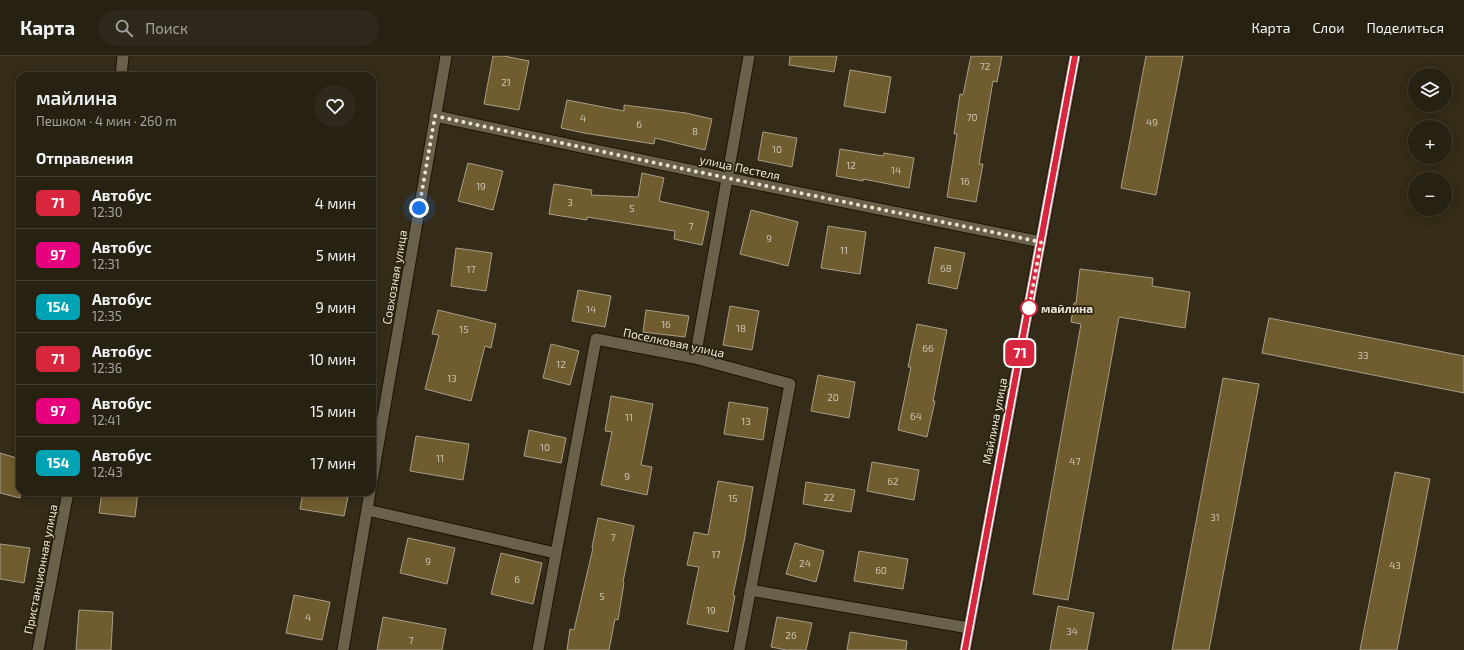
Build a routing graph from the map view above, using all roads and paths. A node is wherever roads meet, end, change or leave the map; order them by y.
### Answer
1 (123, 56) edge
2 (446, 56) edge
3 (749, 56) edge
4 (1075, 56) edge
5 (121, 72) edge
6 (435, 116) junction
7 (727, 178) junction
8 (1041, 242) junction
9 (695, 358) junction
10 (376, 457) edge
11 (67, 496) edge
12 (369, 496) edge
13 (367, 510) junction
14 (556, 553) junction
15 (750, 590) junction
16 (969, 628) junction
17 (38, 650) edge
18 (343, 650) edge
19 (538, 650) edge
20 (739, 650) edge
21 (965, 650) edge

1 - 5 street
2 - 6 street, Совхозная улица
3 - 7 street
4 - 8 main road, Майлина улица
6 - 7 street, улица Пестеля
6 - 10 street, Совхозная улица
7 - 8 street, улица Пестеля
7 - 9 street
8 - 16 main road, Майлина улица
9 - 14 street, Поселковая улица
9 - 15 street, Поселковая улица
11 - 17 street, Пристанционная улица
12 - 13 street
13 - 14 street
13 - 18 street
14 - 19 street, Поселковая улица
15 - 16 street
15 - 20 street, Поселковая улица
16 - 21 main road, Майлина улица

